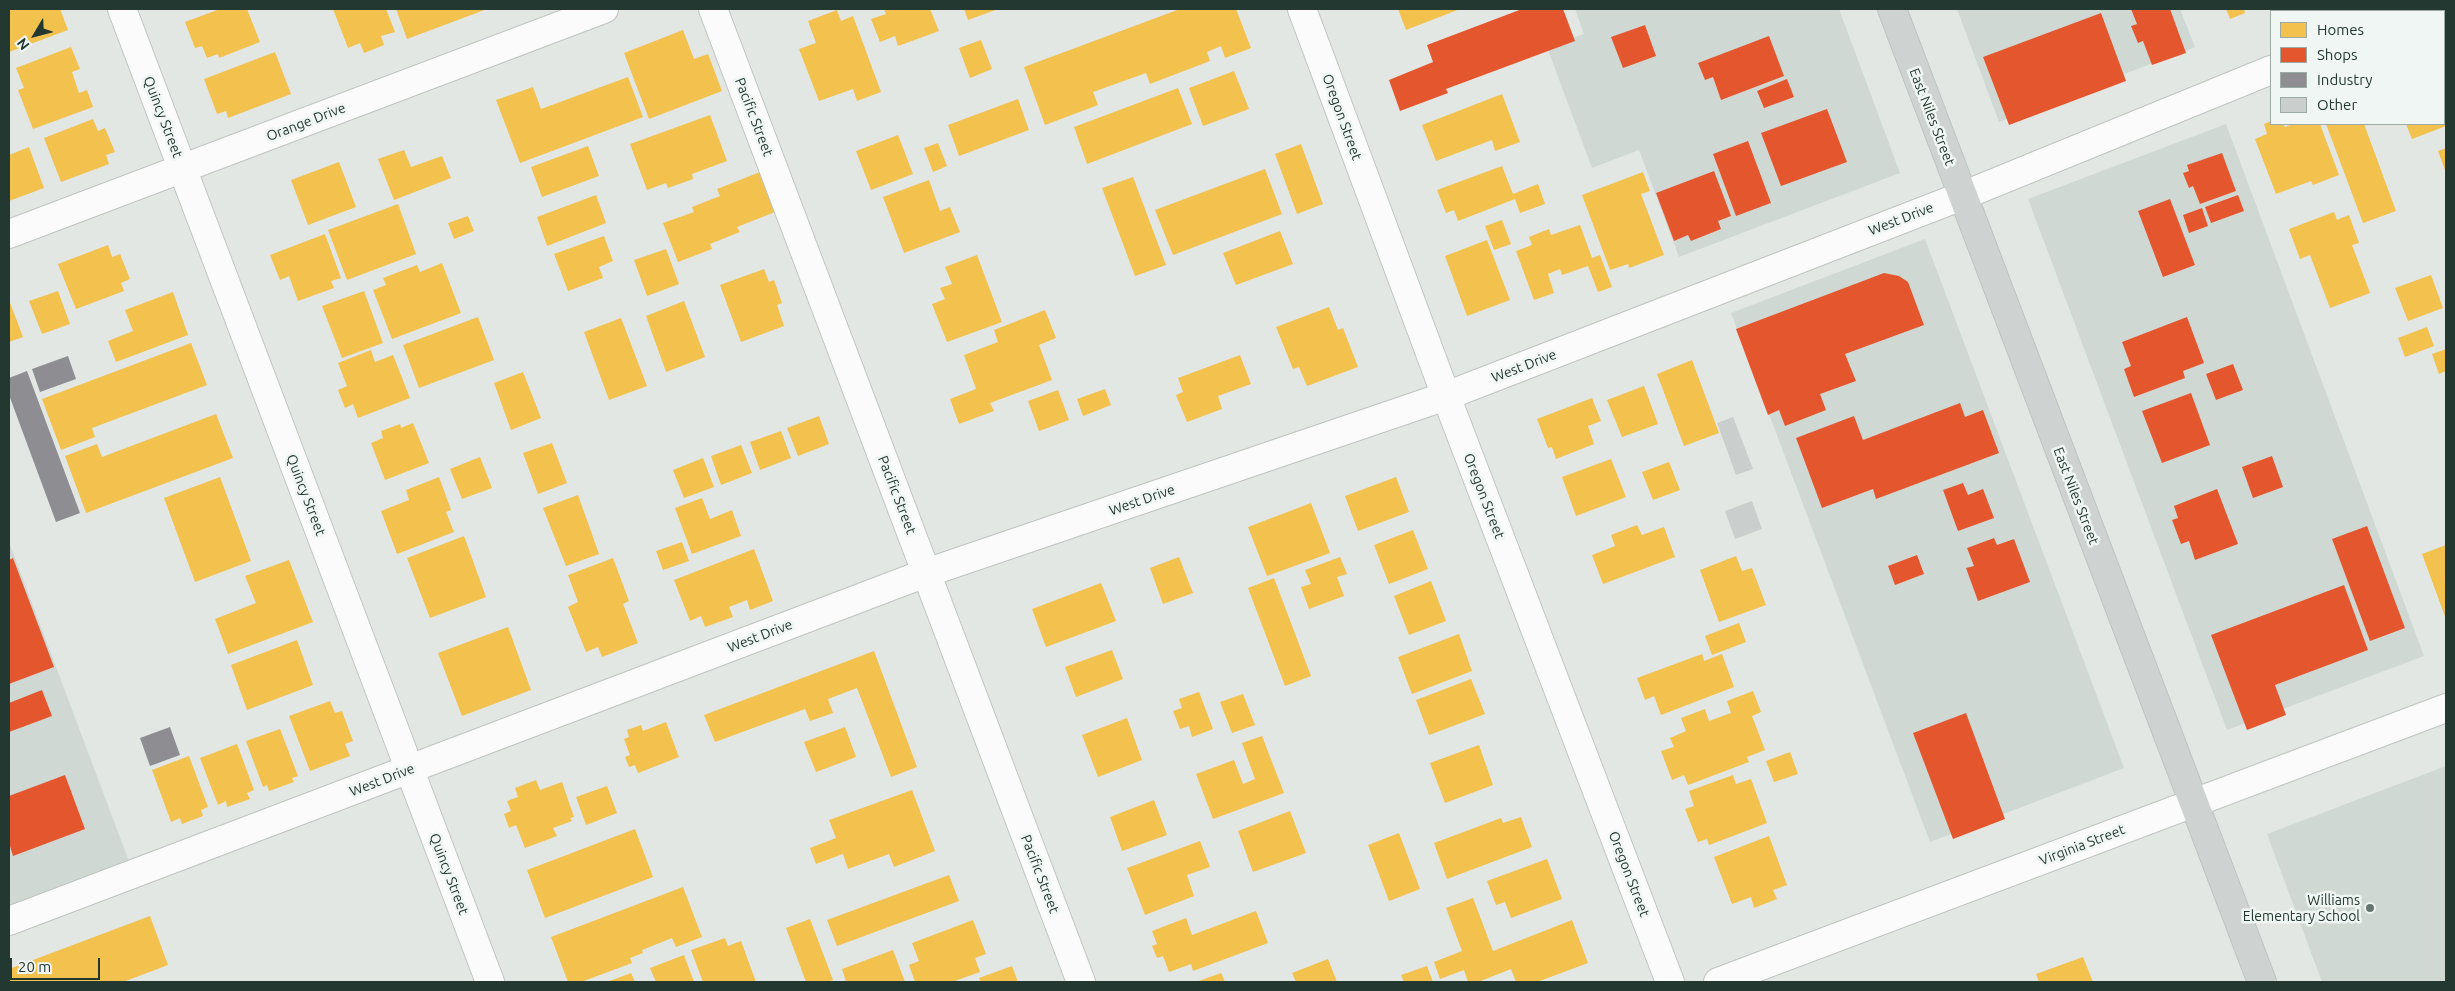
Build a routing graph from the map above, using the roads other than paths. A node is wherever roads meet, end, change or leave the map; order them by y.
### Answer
1 (122, 9) edge
2 (604, 9) edge
3 (713, 9) edge
4 (1302, 9) edge
5 (1892, 9) edge
6 (2270, 70) edge
7 (183, 168) junction
8 (1962, 196) junction
9 (9, 234) edge
10 (1446, 396) junction
11 (926, 573) junction
12 (2446, 708) edge
13 (409, 769) junction
14 (2192, 803) junction
15 (9, 921) edge
16 (490, 982) edge
17 (1081, 982) edge
18 (1670, 982) edge
19 (1718, 982) edge
20 (2262, 982) edge

1 - 7 street, Quincy Street
2 - 7 street, Orange Drive
3 - 11 street, Pacific Street
4 - 10 street, Oregon Street
5 - 8 main road, East Niles Street
6 - 8 street, West Drive
7 - 9 street, Orange Drive
7 - 13 street, Quincy Street
8 - 10 street, West Drive
8 - 14 main road, East Niles Street
10 - 11 street, West Drive
10 - 18 street, Oregon Street
11 - 13 street, West Drive
11 - 17 street, Pacific Street
12 - 14 street, Virginia Street
13 - 15 street, West Drive
13 - 16 street, Quincy Street
14 - 19 street, Virginia Street
14 - 20 main road, East Niles Street

